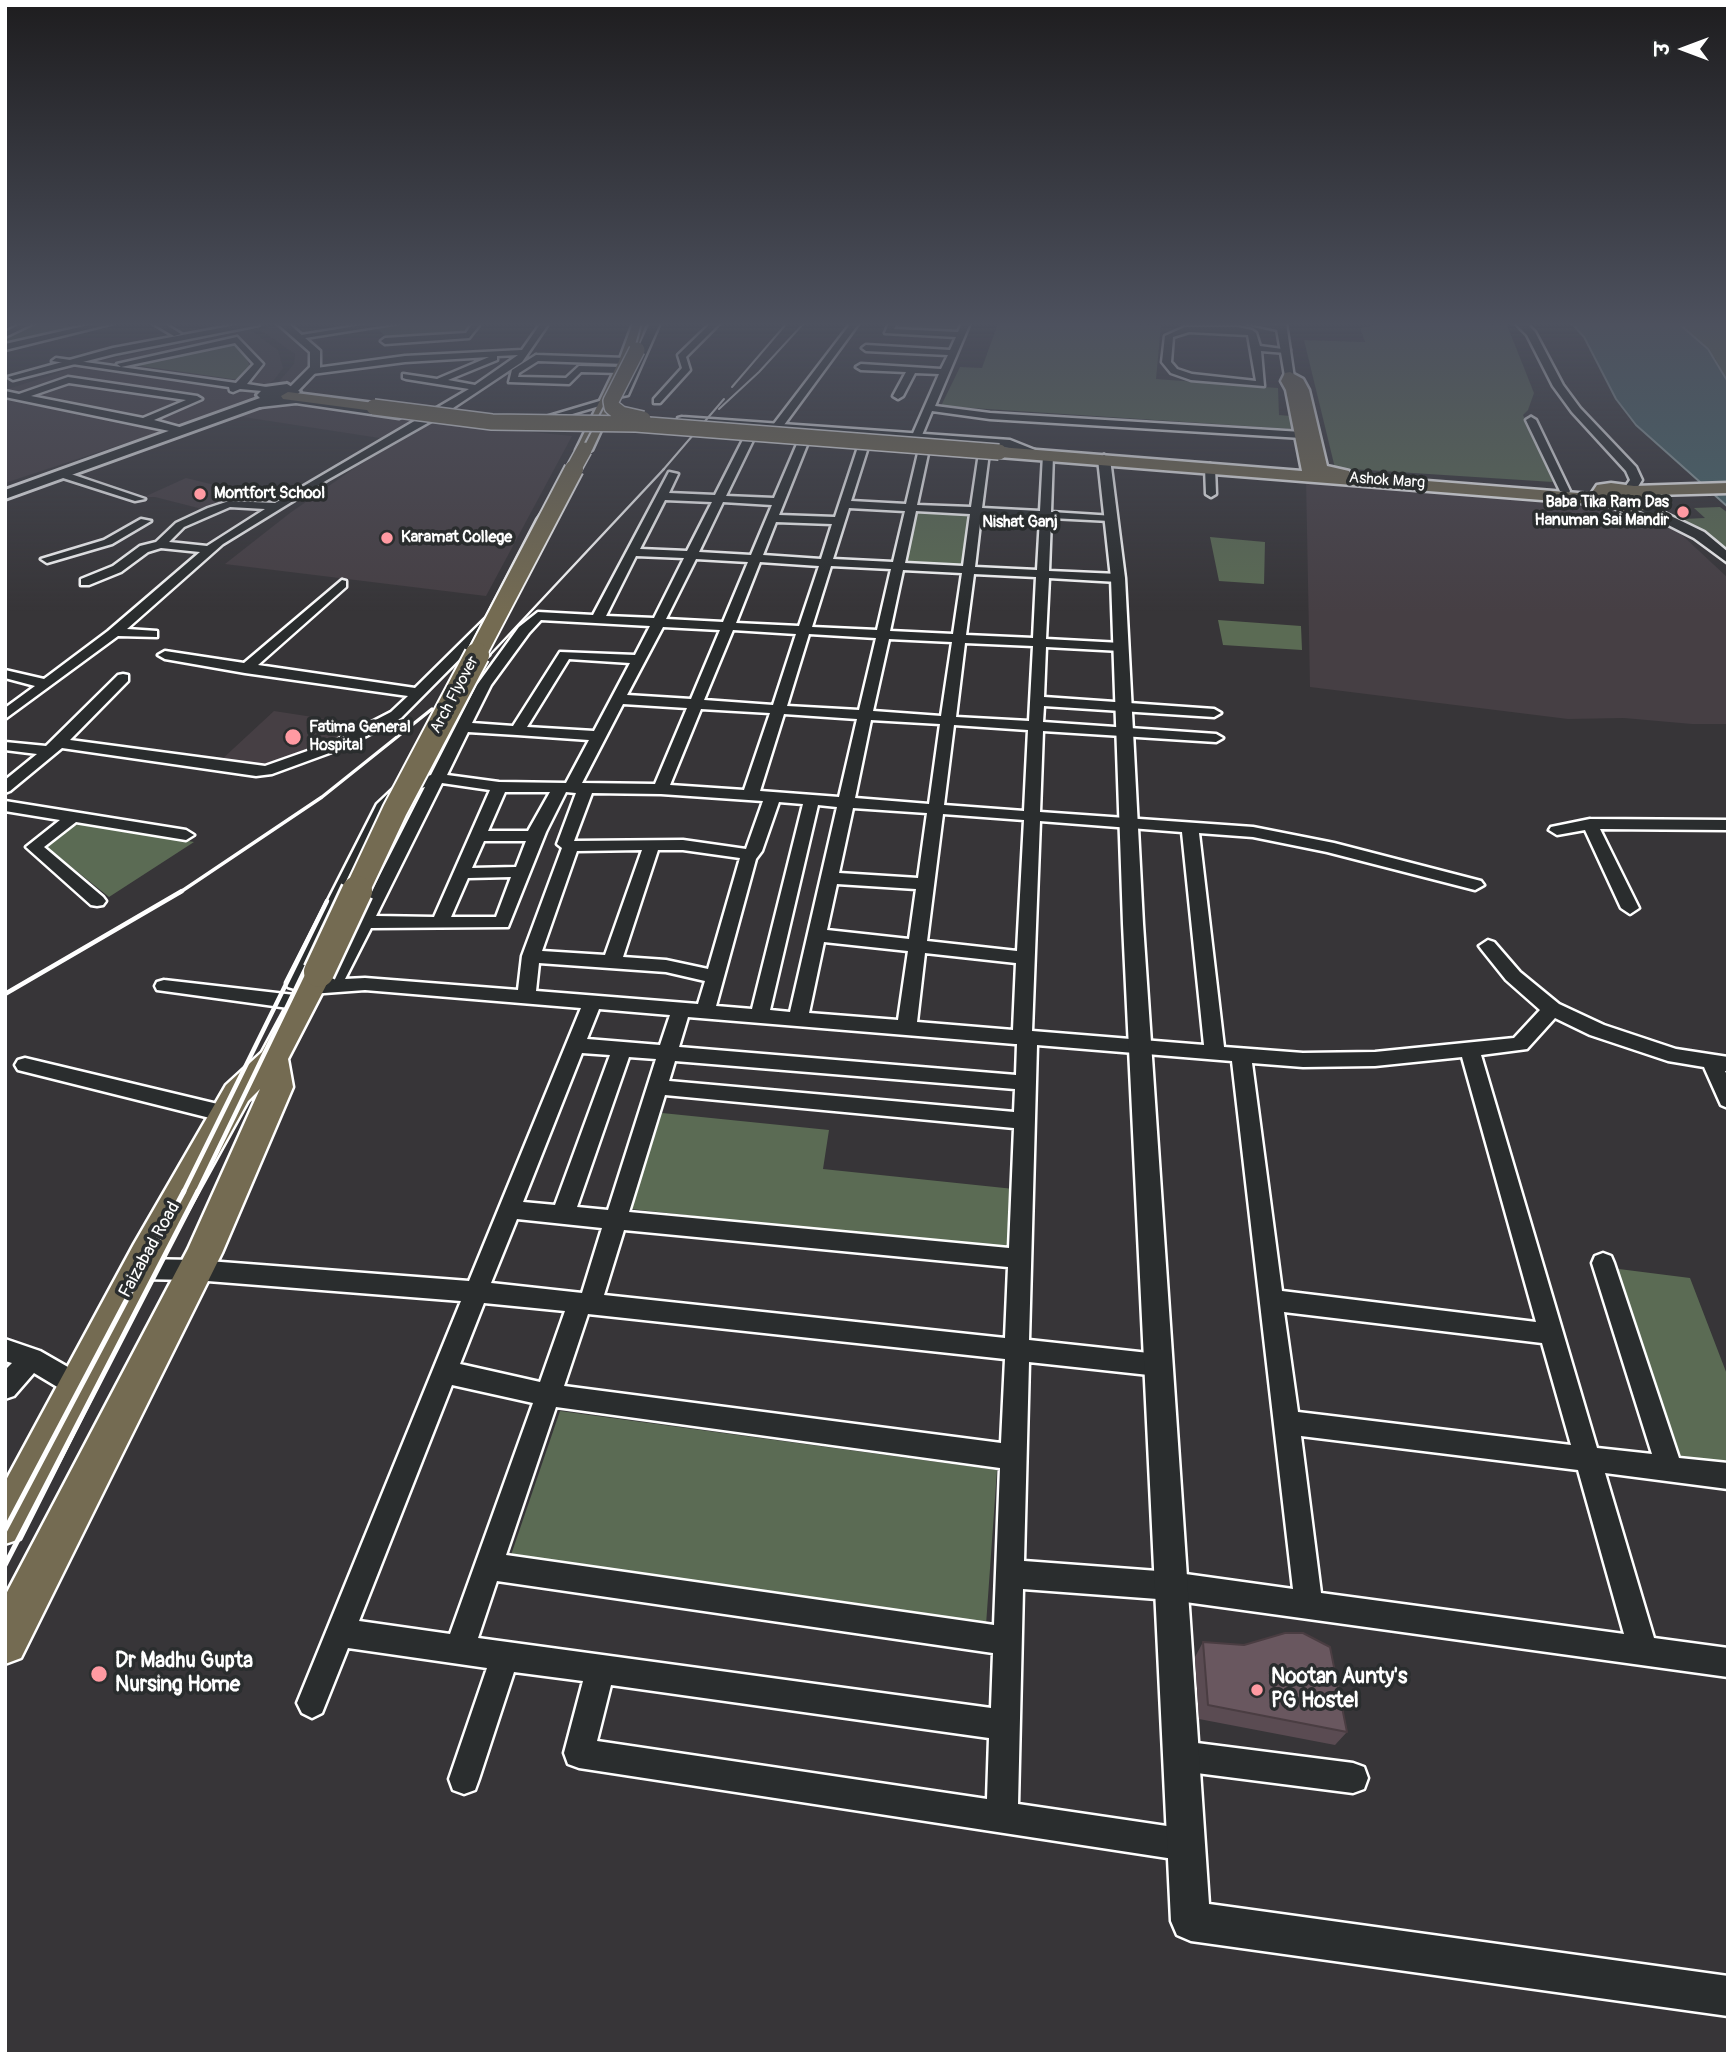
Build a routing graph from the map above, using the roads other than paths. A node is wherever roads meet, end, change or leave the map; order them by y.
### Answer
1 (135, 419) edge
2 (149, 419) edge
3 (209, 419) edge
4 (217, 419) edge
5 (431, 419) joint
6 (469, 419) edge
7 (545, 419) edge
8 (601, 419) edge
9 (603, 419) edge
10 (644, 419) edge
11 (784, 419) edge
12 (924, 419) edge
13 (1041, 419) edge
14 (1299, 419) edge
15 (1308, 419) edge
16 (1569, 419) edge
17 (1584, 419) edge
18 (1531, 420) dead end
19 (144, 421) junction
20 (777, 428) junction
21 (179, 430) junction
22 (752, 430) junction
23 (596, 431) junction
24 (806, 435) junction
25 (1303, 435) junction
26 (916, 438) junction
27 (864, 444) junction
28 (924, 449) junction
29 (994, 451) junction
30 (1030, 452) junction
31 (1048, 455) junction
32 (1104, 459) junction
33 (1210, 467) junction
34 (1310, 473) junction
35 (673, 474) dead end
36 (64, 475) junction
37 (1728, 488) edge
38 (1624, 490) junction
39 (1565, 491) junction
40 (5, 492) edge
41 (1211, 494) dead end
42 (662, 496) junction
43 (139, 499) dead end
44 (718, 499) junction
45 (1728, 501) edge
46 (779, 502) junction
47 (844, 505) junction
48 (277, 506) junction
49 (911, 508) junction
50 (977, 511) junction
51 (1045, 514) junction
52 (772, 518) junction
53 (1110, 518) junction
54 (839, 521) junction
55 (180, 526) junction
56 (120, 536) junction
57 (159, 545) junction
58 (209, 550) junction
59 (632, 552) junction
60 (691, 555) junction
61 (756, 558) junction
62 (47, 559) dead end
63 (1728, 559) edge
64 (826, 562) junction
65 (898, 566) junction
66 (969, 570) junction
67 (1044, 574) junction
68 (1118, 578) junction
69 (85, 582) dead end
70 (342, 584) dead end
71 (597, 618) junction
72 (659, 621) junction
73 (729, 625) junction
74 (804, 629) junction
75 (116, 632) junction
76 (883, 633) junction
77 (152, 635) dead end
78 (960, 638) junction
79 (1041, 643) junction
80 (1121, 647) junction
81 (165, 655) dead end
82 (639, 659) junction
83 (245, 669) junction
84 (5, 674) edge
85 (123, 678) dead end
86 (46, 684) junction
87 (418, 692) junction
88 (618, 699) junction
89 (1038, 701) junction
90 (696, 705) junction
91 (778, 710) junction
92 (1214, 713) dead end
93 (5, 715) edge
94 (865, 715) junction
95 (1124, 719) junction
96 (948, 720) junction
97 (1038, 726) junction
98 (463, 727) junction
99 (517, 731) junction
100 (598, 736) junction
101 (1216, 738) dead end
102 (5, 746) edge
103 (54, 747) junction
104 (438, 778) junction
105 (499, 787) junction
106 (573, 787) junction
107 (5, 788) edge
108 (662, 789) junction
109 (751, 794) junction
110 (773, 796) junction
111 (812, 798) junction
112 (846, 801) junction
113 (5, 806) edge
114 (935, 807) junction
115 (1034, 814) junction
116 (73, 817) junction
117 (1128, 821) junction
118 (1590, 824) junction
119 (1728, 825) edge
120 (1190, 827) junction
121 (1557, 830) dead end
122 (538, 832) junction
123 (186, 835) dead end
124 (478, 836) junction
125 (652, 844) junction
126 (571, 846) junction
127 (751, 855) junction
128 (461, 873) junction
129 (520, 878) junction
130 (829, 878) junction
131 (925, 884) junction
132 (1475, 885) dead end
133 (97, 901) dead end
134 (1630, 908) dead end
135 (364, 922) junction
136 (440, 923) junction
137 (817, 935) junction
138 (1488, 946) dead end
139 (917, 947) junction
140 (531, 956) junction
141 (1027, 958) junction
142 (612, 962) junction
143 (715, 977) junction
144 (164, 986) dead end
145 (316, 987) junction
146 (526, 998) junction
147 (592, 1003) junction
148 (681, 1010) junction
149 (1552, 1010) junction
150 (705, 1012) junction
151 (759, 1017) junction
152 (798, 1020) junction
153 (906, 1029) junction
154 (1025, 1039) junction
155 (575, 1045) junction
156 (622, 1049) junction
157 (1140, 1049) junction
158 (1470, 1050) junction
159 (667, 1053) junction
160 (1215, 1054) junction
161 (1241, 1056) junction
162 (273, 1059) junction
163 (1719, 1063) edge
164 (25, 1065) dead end
165 (1026, 1083) junction
166 (657, 1087) junction
167 (1728, 1100) edge
168 (226, 1114) junction
169 (1024, 1121) junction
170 (511, 1210) junction
171 (563, 1215) junction
172 (616, 1220) junction
173 (1019, 1259) junction
174 (1603, 1263) dead end
175 (138, 1269) junction
176 (195, 1270) junction
177 (478, 1292) junction
178 (1271, 1300) junction
179 (585, 1304) junction
180 (1551, 1335) junction
181 (5, 1350) edge
182 (1015, 1350) junction
183 (31, 1359) junction
184 (1158, 1365) junction
185 (444, 1373) junction
186 (78, 1386) junction
187 (5, 1388) edge
188 (548, 1395) junction
189 (1286, 1422) junction
190 (1012, 1457) junction
191 (1587, 1459) junction
192 (1670, 1469) junction
193 (1728, 1476) edge
194 (9, 1507) edge
195 (488, 1566) junction
196 (1009, 1574) junction
197 (1171, 1586) junction
198 (1309, 1605) junction
199 (340, 1633) junction
200 (5, 1642) edge
201 (1007, 1642) junction
202 (458, 1650) junction
203 (1643, 1651) junction
204 (505, 1656) junction
205 (1728, 1663) edge
206 (601, 1669) junction
207 (312, 1703) dead end
208 (1005, 1725) junction
209 (1181, 1756) junction
210 (1353, 1778) dead end
211 (464, 1779) dead end
212 (1003, 1817) junction
213 (1186, 1845) junction
214 (1728, 1996) edge

1 - 19 street
2 - 19 street
3 - 21 main road
4 - 36 main road
5 - 23 street
5 - 48 street
6 - 29 main road, bridge
7 - 23 street
8 - 23 main road
9 - 23 street
10 - 29 main road, bridge
11 - 20 street
12 - 26 street
13 - 25 street
14 - 25 main road
15 - 39 main road, Ashok Marg
16 - 38 street
17 - 38 street
18 - 39 street
19 - 21 street
20 - 22 street, Ashok Marg
20 - 24 street, Ashok Marg
21 - 40 main road
22 - 23 street, Ashok Marg
22 - 24 street, Ashok Marg
22 - 44 street
23 - 87 street
23 - 145 main road, Arch Flyover, bridge
24 - 26 street, Ashok Marg
24 - 27 street, Ashok Marg
24 - 46 street
25 - 34 main road
26 - 30 street, Ashok Marg
27 - 28 street, Ashok Marg
27 - 47 street
28 - 29 street, Ashok Marg
28 - 49 street
29 - 30 main road
29 - 50 street
30 - 31 main road, Ashok Marg
30 - 34 main road, Ashok Marg
31 - 32 main road, Ashok Marg
31 - 51 street
32 - 33 main road, Ashok Marg
32 - 53 street
33 - 34 main road, Ashok Marg
33 - 41 street
34 - 38 main road, Ashok Marg
35 - 42 street
36 - 40 main road
36 - 43 street
37 - 38 main road, Ashok Marg
38 - 39 main road, Ashok Marg
38 - 45 main road, Ashok Marg
38 - 63 street
42 - 44 street
42 - 59 street
44 - 46 street
44 - 60 street
46 - 52 street
47 - 49 street
47 - 54 street
48 - 55 street
48 - 58 street
49 - 50 street
49 - 65 street
50 - 51 street
50 - 66 street
51 - 53 street
51 - 67 street
52 - 54 street
52 - 61 street
53 - 68 street
54 - 64 street
55 - 56 street
55 - 57 street
56 - 57 street
56 - 62 street
57 - 58 street
57 - 69 street
58 - 75 street
59 - 60 street
59 - 71 street
60 - 61 street
60 - 72 street
61 - 64 street
61 - 73 street
64 - 65 street
64 - 74 street
65 - 66 street
65 - 76 street
66 - 67 street
66 - 78 street
67 - 68 street
67 - 79 street
68 - 80 street
70 - 83 street
71 - 72 street
71 - 98 street
72 - 73 street
72 - 82 street
73 - 74 street
73 - 90 street
74 - 76 street
74 - 91 street
75 - 77 street
75 - 86 street
76 - 78 street
76 - 94 street
78 - 79 street
78 - 96 street
79 - 80 street
79 - 89 street
80 - 95 street
81 - 83 street
82 - 88 street
82 - 99 street
83 - 87 street
84 - 86 street
85 - 103 street
86 - 93 street
87 - 103 street
88 - 90 street
88 - 100 street
89 - 95 street
89 - 97 street
90 - 91 street
90 - 108 street
91 - 94 street
91 - 109 street
92 - 95 street
94 - 96 street
94 - 112 street
95 - 97 street
95 - 101 street
95 - 117 street
96 - 97 street
96 - 114 street
97 - 115 street
98 - 99 street
98 - 104 street
99 - 100 street
100 - 106 street
102 - 103 street
103 - 107 street
104 - 105 street
104 - 135 street
104 - 145 street
105 - 106 street
105 - 124 street
106 - 108 street
106 - 122 street
106 - 126 street
108 - 109 street
109 - 110 street
110 - 111 street
110 - 127 street
111 - 112 street
111 - 151 street
112 - 114 street
112 - 130 street
113 - 116 street
114 - 115 street
114 - 131 street
115 - 117 street
115 - 141 street
116 - 123 street
116 - 133 street
117 - 120 street
117 - 157 street
118 - 119 street
118 - 121 street
118 - 134 street
120 - 132 street
120 - 160 street
122 - 124 street
122 - 129 street
124 - 128 street
125 - 126 street
125 - 127 street
125 - 142 street
126 - 140 street
127 - 143 street
128 - 129 street
128 - 136 street
129 - 136 street
130 - 131 street
130 - 137 street
131 - 139 street
135 - 136 street
135 - 145 street
137 - 139 street
137 - 152 street
138 - 149 street
139 - 141 street
139 - 153 street
140 - 142 street
140 - 146 street
141 - 154 street
142 - 143 street
143 - 150 street
144 - 145 street
145 - 146 street
145 - 162 main road, Faizabad Road
146 - 147 street
147 - 148 street
147 - 155 street
148 - 150 street
148 - 159 street
149 - 158 street
149 - 163 street
150 - 151 street
151 - 152 street
152 - 153 street
153 - 154 street
154 - 157 street
154 - 165 street
155 - 156 street
155 - 170 street
156 - 159 street
156 - 171 street
157 - 160 street
157 - 184 street
158 - 161 street
158 - 180 street
159 - 165 street
159 - 166 street
160 - 161 street
161 - 178 street
162 - 168 main road, Faizabad Road
162 - 176 main road
163 - 167 street
164 - 168 street
165 - 169 street
166 - 169 street
166 - 172 street
168 - 175 main road, Faizabad Road
169 - 173 street
170 - 171 street
170 - 177 street
171 - 172 street
172 - 173 street
172 - 179 street
173 - 182 street
174 - 192 street
175 - 176 street
175 - 186 main road, Faizabad Road
176 - 177 street
176 - 200 main road
177 - 179 street
177 - 185 street
178 - 180 street
178 - 189 street
179 - 182 street
179 - 188 street
180 - 191 street
181 - 183 street
182 - 184 street
182 - 190 street
183 - 186 street
183 - 187 street
184 - 197 street
185 - 188 street
185 - 199 street
186 - 194 main road, Faizabad Road
188 - 190 street
188 - 195 street
189 - 191 street
189 - 198 street
190 - 196 street
191 - 192 street
191 - 203 street
192 - 193 street
195 - 201 street
195 - 202 street
196 - 197 street
196 - 201 street
197 - 198 street
197 - 209 street
198 - 203 street
199 - 202 street
199 - 207 street
201 - 208 street
202 - 204 street
203 - 205 street
204 - 206 street
204 - 211 street
206 - 208 street
206 - 212 street
208 - 212 street
209 - 210 street
209 - 213 street
212 - 213 street
213 - 214 street

